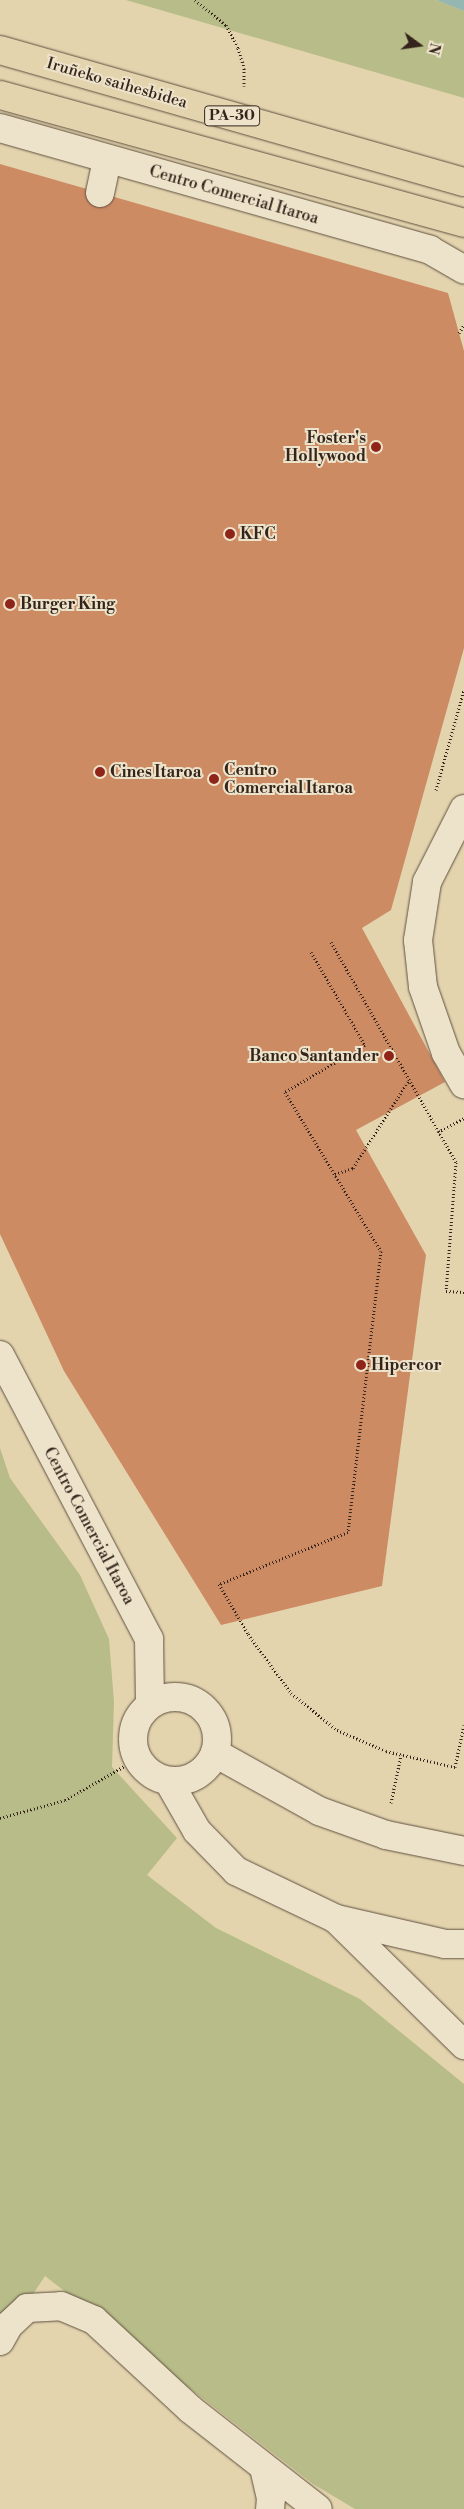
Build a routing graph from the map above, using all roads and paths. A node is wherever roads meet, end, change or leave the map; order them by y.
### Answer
1 (195, 0) edge
2 (0, 50) edge
3 (244, 88) dead end
4 (0, 95) edge
5 (0, 128) edge
6 (107, 159) junction
7 (464, 182) edge
8 (100, 193) dead end
9 (464, 223) edge
10 (464, 270) edge
11 (464, 325) edge
12 (459, 333) dead end
13 (464, 690) edge
14 (435, 794) dead end
15 (464, 808) edge
16 (331, 942) dead end
17 (311, 952) dead end
18 (409, 1080) junction
19 (464, 1084) edge
20 (464, 1118) edge
21 (438, 1132) junction
22 (335, 1174) junction
23 (464, 1292) edge
24 (0, 1355) edge
25 (150, 1704) junction
26 (464, 1725) edge
27 (214, 1752) junction
28 (401, 1755) junction
29 (137, 1759) junction
30 (169, 1782) junction
31 (0, 1818) edge
32 (386, 1835) junction
33 (464, 1851) edge
34 (336, 1919) junction
35 (464, 1944) edge
36 (464, 2045) edge
37 (0, 2341) edge
38 (264, 2468) junction
39 (270, 2509) edge
40 (318, 2509) edge

1 - 3 path
2 - 7 highway, Iruñeko saihesbidea / PA-30
4 - 9 highway, PA-30
5 - 6 street, Centro Comercial Itaroa
6 - 8 street
6 - 10 street, Centro Comercial Itaroa
11 - 12 path
13 - 14 path
15 - 19 street
16 - 18 path
17 - 22 path
18 - 21 path
18 - 22 path
20 - 21 path
21 - 23 path
22 - 28 path
24 - 25 street, Centro Comercial Itaroa
25 - 27 street
25 - 29 street
26 - 28 path
27 - 30 street
27 - 32 street
28 - 32 path
29 - 30 street
29 - 31 path
30 - 34 street
32 - 33 street
34 - 35 street
34 - 36 street
37 - 38 street
38 - 39 street
38 - 40 street

